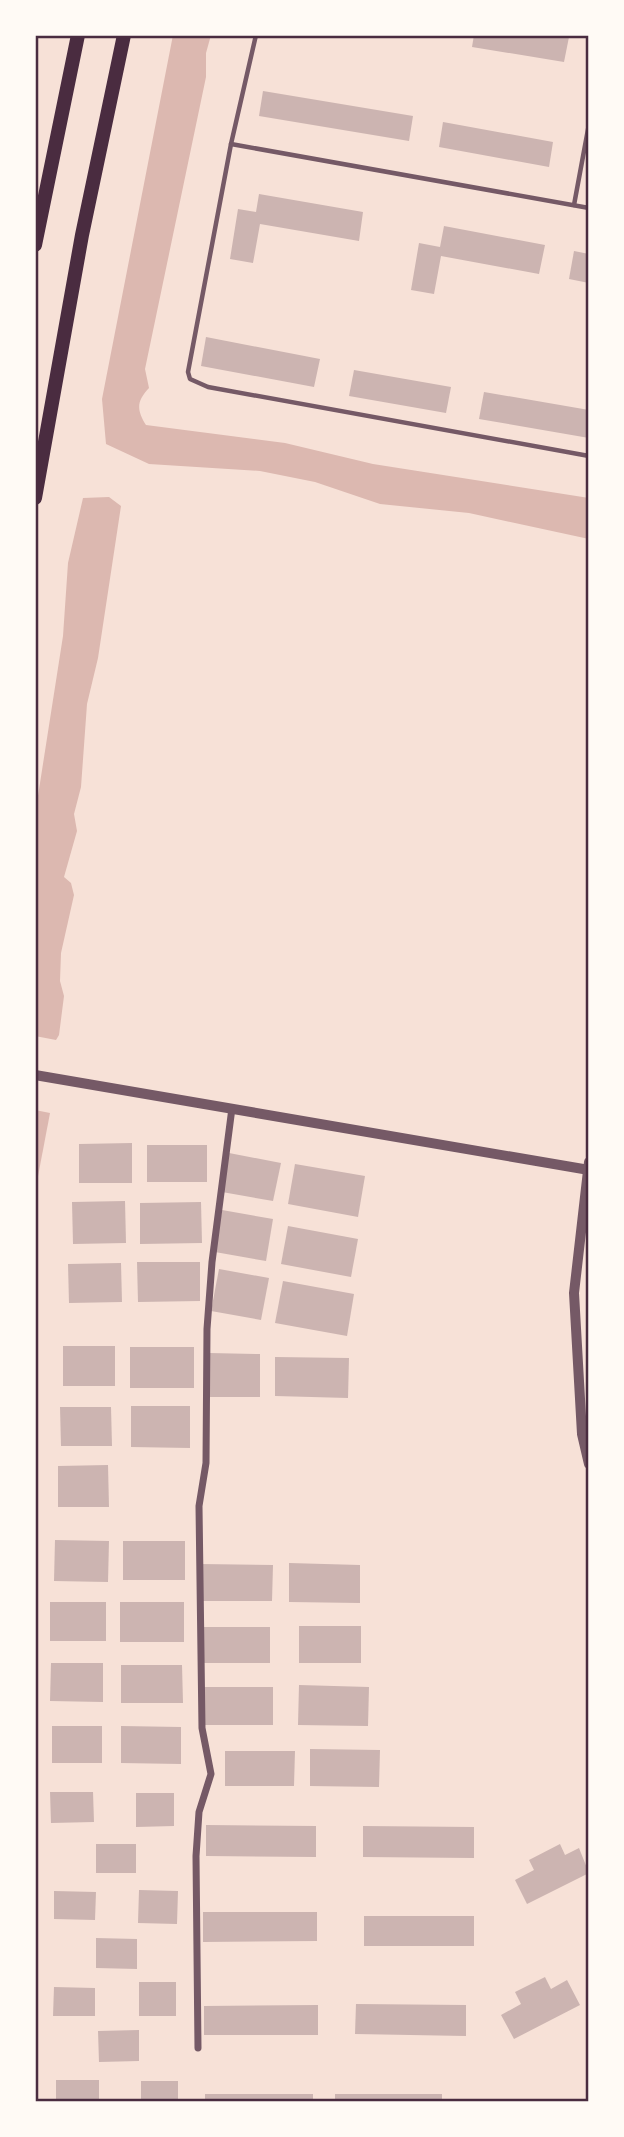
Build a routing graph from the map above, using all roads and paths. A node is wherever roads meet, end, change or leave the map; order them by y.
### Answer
1 (78, 35) edge
2 (124, 35) edge
3 (256, 35) edge
4 (589, 124) edge
5 (231, 144) junction
6 (40, 194) edge
7 (574, 205) junction
8 (589, 208) edge
9 (35, 245) edge
10 (589, 456) edge
11 (35, 498) edge
12 (35, 1075) edge
13 (232, 1108) junction
14 (588, 1167) edge
15 (584, 1389) edge
16 (589, 1464) edge
17 (198, 2048) dead end

1 - 6 main road
2 - 11 main road
3 - 5 lane
4 - 7 lane
5 - 7 lane
5 - 10 lane
6 - 9 main road
7 - 8 lane
12 - 13 street
13 - 14 street
13 - 17 street
14 - 15 street
15 - 16 street

